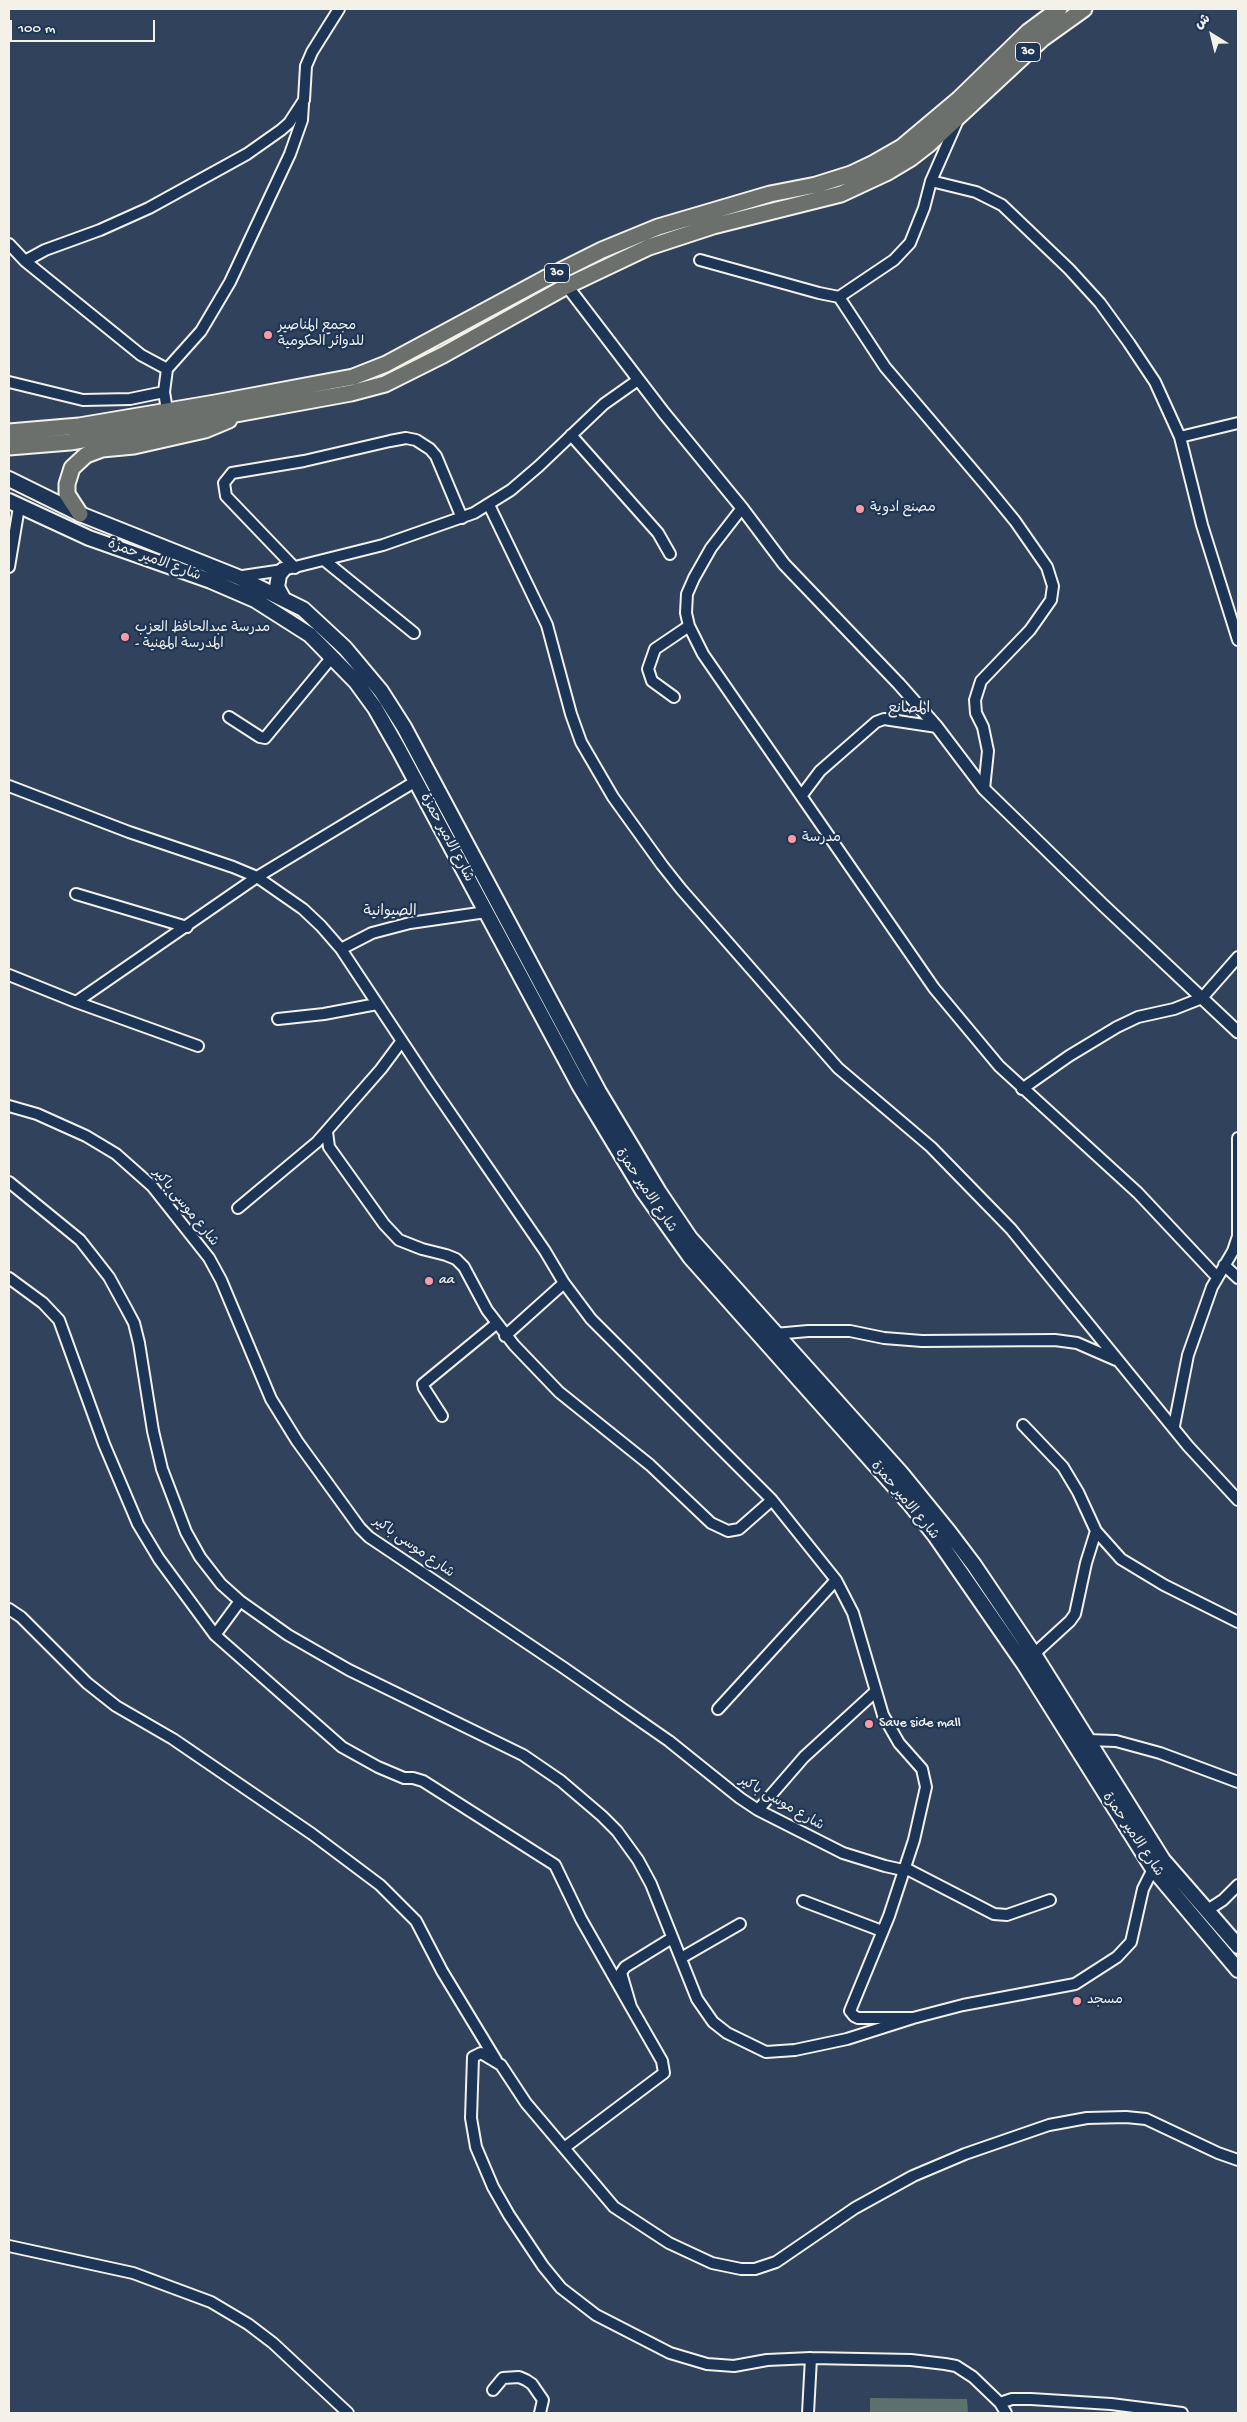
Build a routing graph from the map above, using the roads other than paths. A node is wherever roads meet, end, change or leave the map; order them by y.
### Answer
1 (339, 9) edge
2 (1059, 9) edge
3 (1084, 9) edge
4 (304, 100) junction
5 (961, 113) junction
6 (931, 181) junction
7 (9, 244) edge
8 (700, 260) dead end
9 (26, 262) junction
10 (567, 286) junction
11 (839, 297) junction
12 (167, 369) junction
13 (638, 380) junction
14 (9, 382) edge
15 (164, 392) junction
16 (167, 410) junction
17 (242, 413) junction
18 (1238, 423) edge
19 (9, 432) edge
20 (571, 435) junction
21 (1180, 438) junction
22 (9, 447) edge
23 (9, 479) edge
24 (14, 504) edge
25 (489, 505) junction
26 (742, 508) junction
27 (80, 514) junction
28 (462, 518) junction
29 (173, 550) junction
30 (670, 554) dead end
31 (324, 560) junction
32 (167, 566) junction
33 (9, 567) edge
34 (289, 569) junction
35 (238, 577) junction
36 (211, 581) junction
37 (283, 598) junction
38 (689, 626) junction
39 (414, 633) dead end
40 (1238, 640) edge
41 (332, 657) junction
42 (674, 697) dead end
43 (229, 718) dead end
44 (937, 727) junction
45 (416, 781) junction
46 (9, 786) edge
47 (984, 788) junction
48 (802, 795) junction
49 (257, 877) junction
50 (76, 894) dead end
51 (486, 912) junction
52 (187, 927) junction
53 (341, 949) junction
54 (1238, 957) edge
55 (9, 975) edge
56 (1202, 998) junction
57 (76, 1002) junction
58 (377, 1004) junction
59 (278, 1019) dead end
60 (1238, 1032) edge
61 (402, 1042) junction
62 (198, 1046) dead end
63 (1022, 1089) junction
64 (9, 1106) edge
65 (326, 1132) junction
66 (1238, 1138) edge
67 (9, 1182) edge
68 (1238, 1186) edge
69 (238, 1208) dead end
70 (1224, 1265) junction
71 (1217, 1277) junction
72 (9, 1278) edge
73 (1238, 1278) edge
74 (564, 1283) junction
75 (496, 1324) junction
76 (775, 1334) junction
77 (506, 1336) junction
78 (1117, 1360) junction
79 (839, 1404) junction
80 (828, 1414) junction
81 (442, 1416) dead end
82 (1023, 1425) dead end
83 (1174, 1426) junction
84 (772, 1500) junction
85 (1238, 1500) edge
86 (1096, 1531) junction
87 (836, 1580) junction
88 (240, 1601) junction
89 (9, 1609) edge
90 (1238, 1622) edge
91 (215, 1635) junction
92 (1034, 1654) junction
93 (875, 1692) junction
94 (718, 1709) dead end
95 (1086, 1740) junction
96 (1238, 1782) edge
97 (758, 1810) junction
98 (1129, 1820) junction
99 (905, 1868) junction
100 (1153, 1869) junction
101 (1238, 1885) edge
102 (1050, 1900) dead end
103 (802, 1901) dead end
104 (1206, 1911) junction
105 (740, 1924) dead end
106 (882, 1932) junction
107 (672, 1938) junction
108 (1238, 1946) edge
109 (681, 1958) junction
110 (1238, 1970) edge
111 (631, 2007) junction
112 (913, 2018) junction
113 (496, 2061) junction
114 (564, 2148) junction
115 (1238, 2160) edge
116 (9, 2246) edge
117 (811, 2358) junction
118 (493, 2390) dead end
119 (1000, 2403) junction
120 (348, 2413) edge
121 (540, 2413) edge
122 (808, 2413) edge
123 (1006, 2413) edge
124 (1182, 2413) edge

1 - 4 street
2 - 16 main road, 30
3 - 5 main road, 30
4 - 9 street
4 - 12 street
5 - 6 street
5 - 10 main road, 30
6 - 11 street
6 - 21 street
7 - 9 street
8 - 11 street
9 - 12 street
10 - 13 street
10 - 17 main road, 30
11 - 47 street
12 - 15 street
13 - 20 street
13 - 26 street
14 - 15 street
15 - 16 street
16 - 19 main road, 30
17 - 22 main road, 30
17 - 27 main road
18 - 21 street
20 - 25 street
20 - 30 street
21 - 40 street
23 - 27 main road, شارع الامير حمزة
24 - 32 main road, شارع الامير حمزة
24 - 33 street
25 - 28 street
25 - 78 street
26 - 38 street
26 - 44 street
27 - 29 main road, شارع الامير حمزة
28 - 31 street
28 - 34 street
29 - 32 main road
29 - 35 main road, شارع الامير حمزة
31 - 34 street
31 - 39 street
32 - 36 main road, شارع الامير حمزة
34 - 35 street
34 - 37 main road
35 - 36 street
35 - 37 main road, شارع الامير حمزة
36 - 41 main road, شارع الامير حمزة
37 - 76 main road, شارع الامير حمزة
38 - 42 street
38 - 48 street
41 - 43 street
41 - 45 main road, شارع الامير حمزة
44 - 47 street
44 - 48 street
45 - 49 street
45 - 51 main road, شارع الامير حمزة
46 - 49 street
47 - 56 street
48 - 63 street
49 - 52 street
49 - 53 street
50 - 52 street
51 - 53 street
51 - 80 main road, شارع الامير حمزة
52 - 57 street
53 - 58 street
54 - 56 street
55 - 57 street
56 - 60 street
56 - 63 street
57 - 62 street
58 - 59 street
58 - 61 street
61 - 65 street
61 - 74 street
63 - 71 street
64 - 97 street, شارع موسى باكير
65 - 69 street
65 - 75 street
66 - 68 street
67 - 88 street
68 - 70 street
70 - 71 street
70 - 73 street
71 - 83 street
72 - 91 street
74 - 77 street
74 - 84 street
75 - 77 street
75 - 81 street
76 - 78 street
76 - 79 main road, شارع الامير حمزة
77 - 84 street
78 - 83 street
79 - 80 main road
79 - 92 main road, شارع الامير حمزة
80 - 98 main road, شارع الامير حمزة
82 - 86 street
83 - 85 street
84 - 87 street
86 - 90 street
86 - 92 street
87 - 93 street
87 - 94 street
88 - 91 street
88 - 107 street
89 - 113 street
91 - 111 street
92 - 95 main road, شارع الامير حمزة
93 - 97 street
93 - 99 street
95 - 96 street
95 - 98 main road, شارع الامير حمزة
97 - 99 street, شارع موسى باكير
98 - 100 main road, شارع الامير حمزة
98 - 104 main road, شارع الامير حمزة
99 - 102 street, شارع موسى باكير
99 - 106 street
100 - 110 main road, شارع الامير حمزة
100 - 112 street
101 - 104 street
103 - 106 street
104 - 108 main road, شارع الامير حمزة
105 - 109 street
106 - 112 street
107 - 109 street
107 - 111 street
109 - 112 street
111 - 114 street
113 - 114 street
113 - 117 street
114 - 115 street
116 - 120 street
117 - 119 street
117 - 122 street
118 - 121 street
119 - 123 street
119 - 124 street

